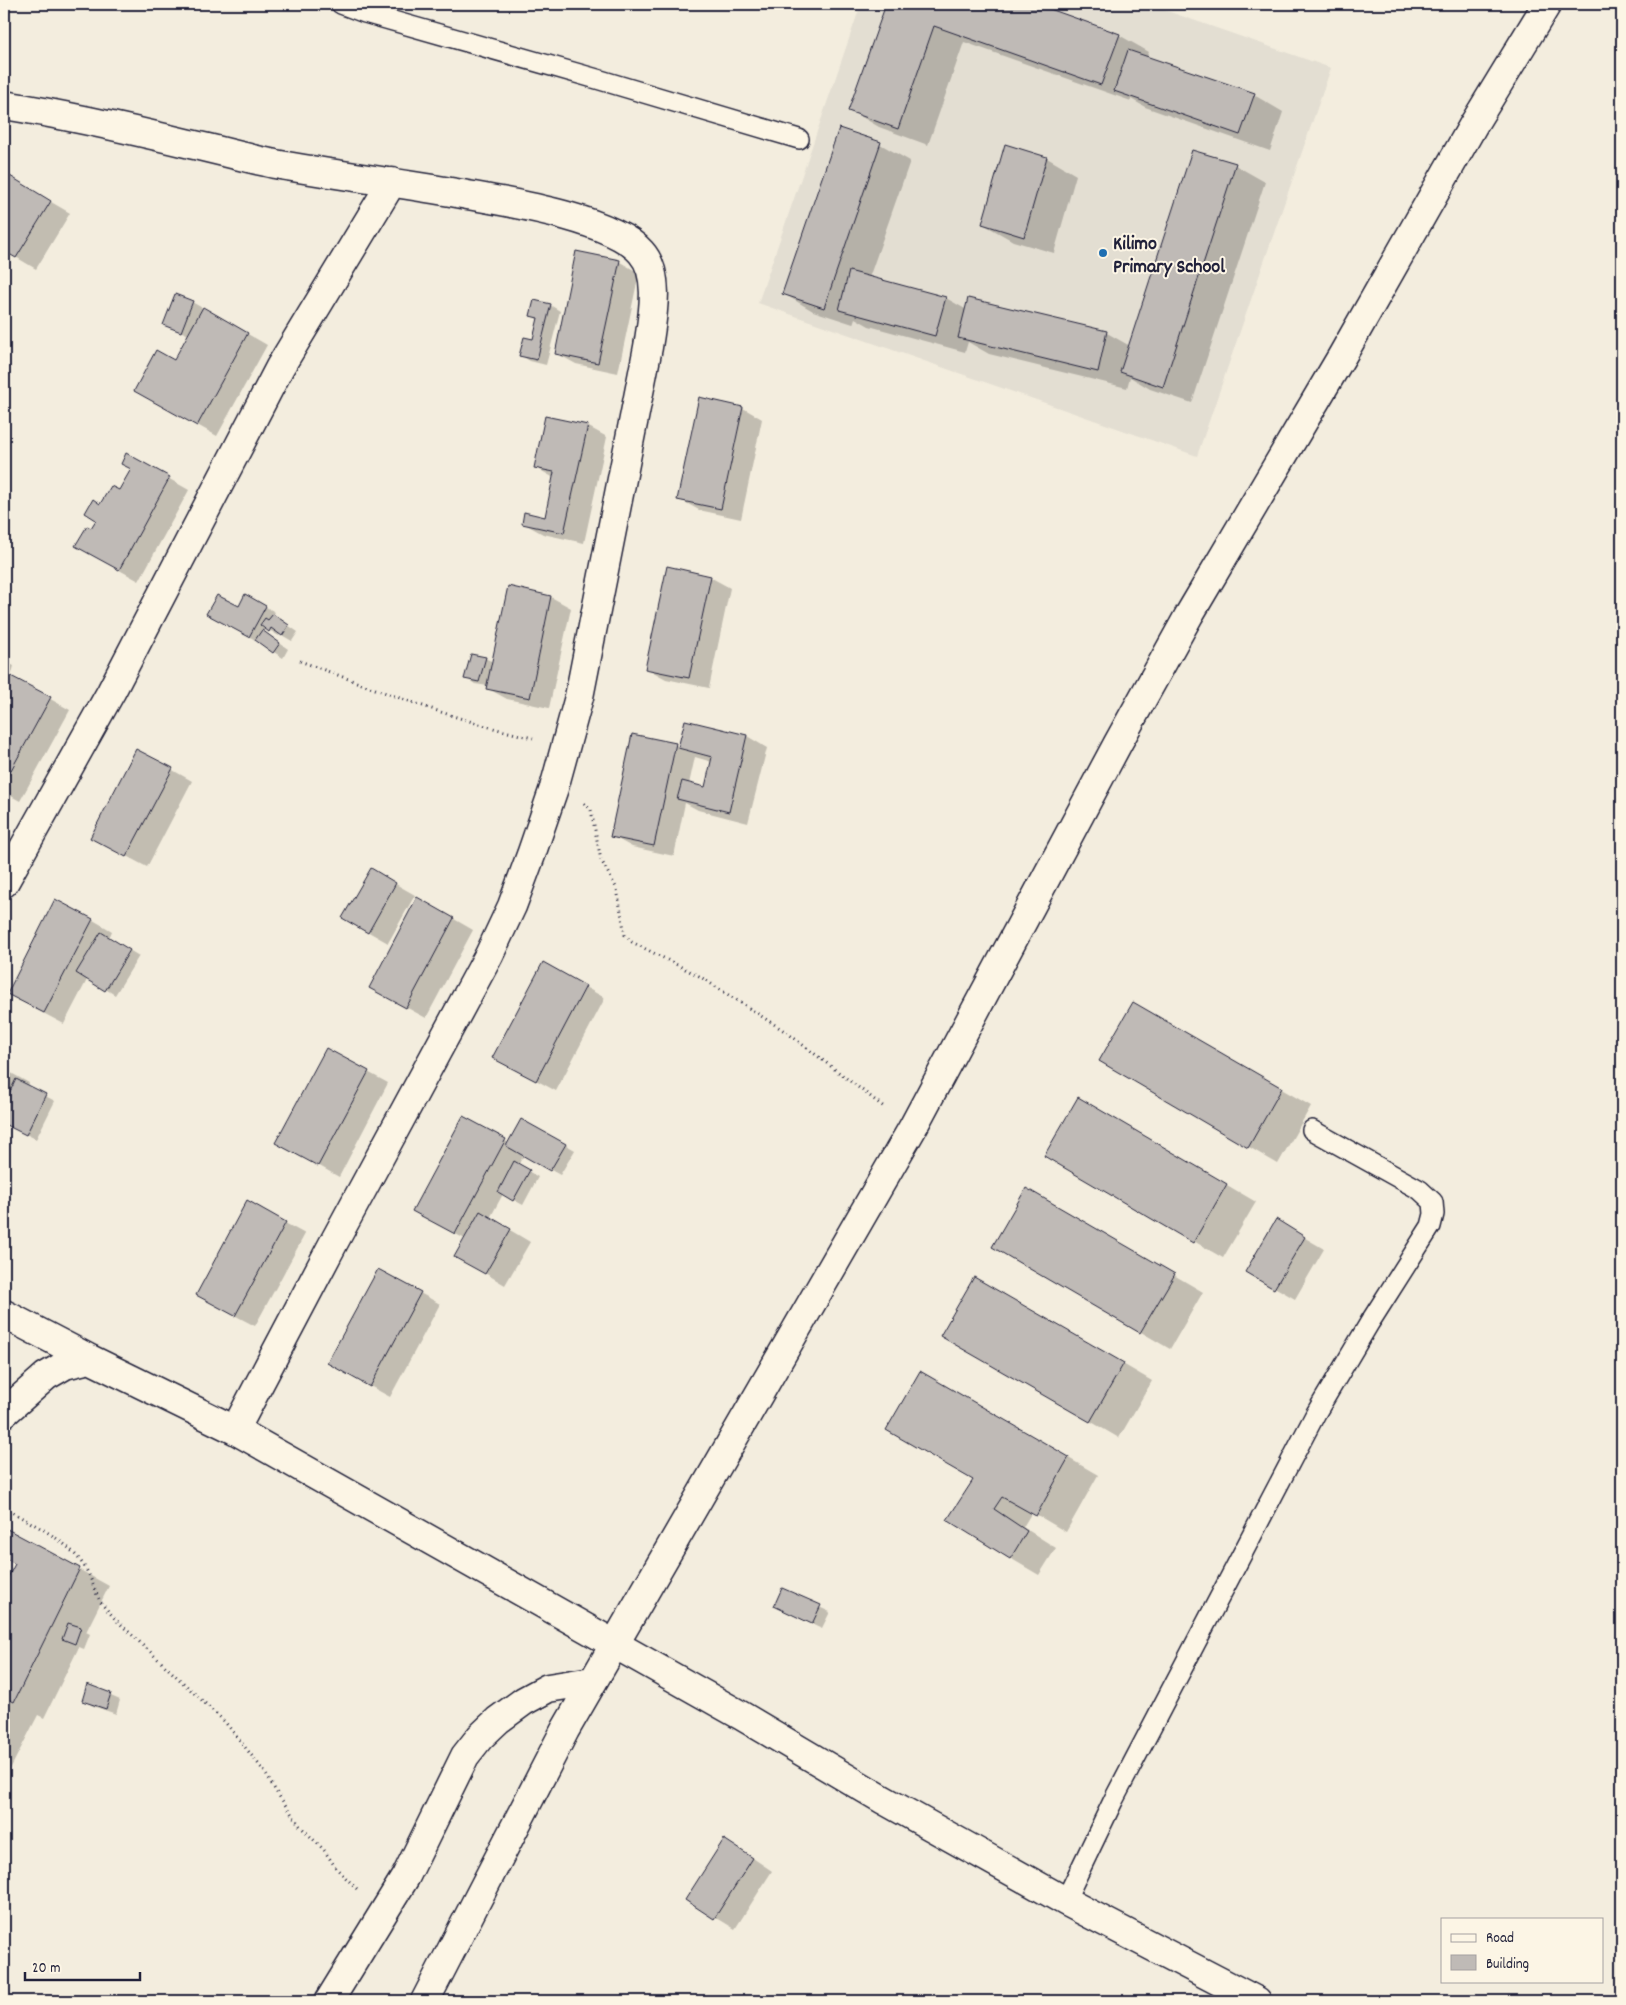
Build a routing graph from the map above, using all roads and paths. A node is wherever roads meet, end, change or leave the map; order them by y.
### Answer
1 (341, 4) edge
2 (1547, 4) edge
3 (4, 104) edge
4 (799, 139) dead end
5 (392, 182) junction
6 (300, 661) dead end
7 (565, 745) junction
8 (554, 788) junction
9 (4, 883) edge
10 (912, 1129) junction
11 (1312, 1130) dead end
12 (4, 1314) edge
13 (90, 1359) junction
14 (4, 1413) edge
15 (235, 1430) junction
16 (4, 1508) edge
17 (615, 1644) junction
18 (592, 1681) junction
19 (1065, 1901) junction
20 (383, 1914) junction
21 (329, 2001) edge
22 (425, 2001) edge
23 (1257, 2001) edge

1 - 4 lane
2 - 10 street
3 - 5 street
5 - 7 street
5 - 9 street
6 - 7 path
7 - 8 street
8 - 10 path
8 - 15 street
10 - 17 street
11 - 19 lane
12 - 13 street
13 - 14 street
13 - 15 street
15 - 17 street
16 - 20 path
17 - 18 street
17 - 19 street
18 - 20 street
18 - 22 street
19 - 23 street
20 - 21 street

